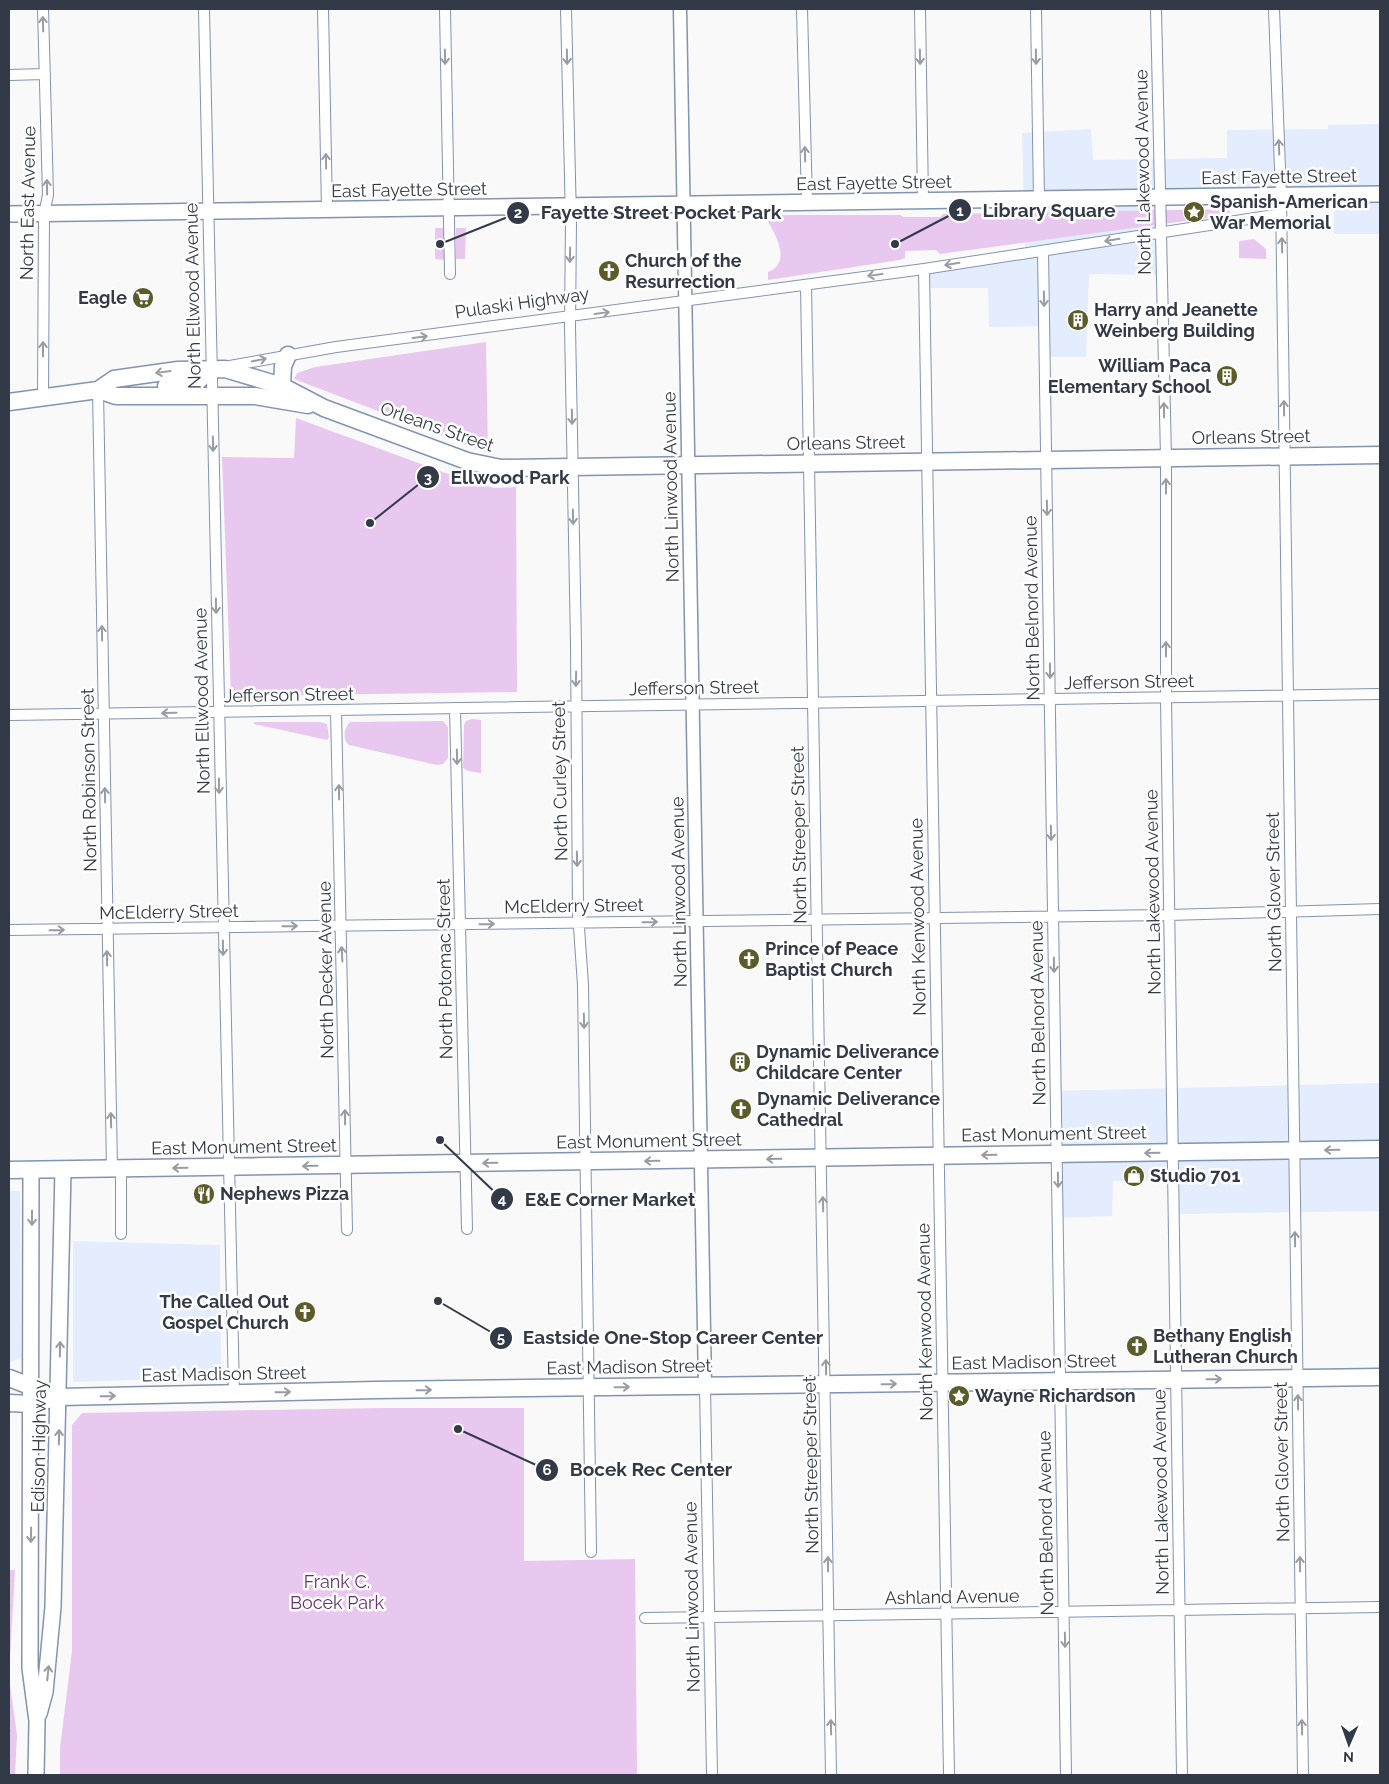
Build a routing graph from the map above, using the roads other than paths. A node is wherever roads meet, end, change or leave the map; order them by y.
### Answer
1 (43, 9) edge
2 (204, 9) edge
3 (323, 9) edge
4 (444, 9) edge
5 (566, 9) edge
6 (680, 9) edge
7 (802, 9) edge
8 (920, 9) edge
9 (1036, 9) edge
10 (1156, 9) edge
11 (1274, 9) edge
12 (45, 74) junction
13 (9, 75) edge
14 (1380, 194) edge
15 (1281, 196) junction
16 (1160, 198) junction
17 (1039, 200) junction
18 (923, 201) junction
19 (807, 203) junction
20 (683, 205) junction
21 (571, 207) junction
22 (448, 208) junction
23 (327, 210) junction
24 (208, 212) junction
25 (9, 214) edge
26 (44, 214) junction
27 (1281, 214) junction
28 (1161, 232) junction
29 (1043, 250) junction
30 (924, 269) junction
31 (450, 274) dead end
32 (806, 285) junction
33 (684, 301) junction
34 (570, 317) junction
35 (288, 355) junction
36 (211, 369) junction
37 (282, 386) junction
38 (98, 390) junction
39 (212, 395) junction
40 (149, 396) junction
41 (43, 398) junction
42 (9, 402) edge
43 (324, 408) junction
44 (1380, 455) edge
45 (1285, 456) junction
46 (1166, 458) junction
47 (1047, 459) junction
48 (926, 462) junction
49 (808, 464) junction
50 (688, 466) junction
51 (573, 468) junction
52 (1380, 694) edge
53 (1288, 696) junction
54 (1166, 698) junction
55 (1050, 699) junction
56 (931, 701) junction
57 (812, 703) junction
58 (693, 705) junction
59 (576, 706) junction
60 (456, 708) junction
61 (336, 710) junction
62 (218, 712) junction
63 (104, 714) junction
64 (9, 715) edge
65 (1380, 909) edge
66 (1291, 912) junction
67 (1169, 915) junction
68 (1053, 916) junction
69 (935, 918) junction
70 (816, 919) junction
71 (697, 921) junction
72 (578, 923) junction
73 (460, 924) junction
74 (341, 926) junction
75 (223, 928) junction
76 (107, 929) junction
77 (9, 930) edge
78 (1380, 1150) edge
79 (1294, 1151) junction
80 (1173, 1152) junction
81 (1057, 1154) junction
82 (939, 1156) junction
83 (821, 1158) junction
84 (701, 1160) junction
85 (586, 1162) junction
86 (466, 1164) junction
87 (346, 1165) junction
88 (228, 1167) junction
89 (117, 1169) junction
90 (9, 1170) edge
91 (31, 1170) junction
92 (63, 1170) junction
93 (467, 1229) dead end
94 (347, 1230) dead end
95 (121, 1234) dead end
96 (1380, 1377) edge
97 (9, 1378) edge
98 (1297, 1378) junction
99 (1176, 1380) junction
100 (1060, 1381) junction
101 (943, 1383) junction
102 (826, 1384) junction
103 (705, 1386) junction
104 (32, 1387) junction
105 (590, 1388) junction
106 (234, 1393) junction
107 (59, 1397) junction
108 (9, 1403) edge
109 (32, 1404) junction
110 (592, 1552) dead end
111 (1380, 1607) edge
112 (1300, 1608) junction
113 (1180, 1610) junction
114 (1064, 1612) junction
115 (946, 1614) junction
116 (828, 1615) junction
117 (710, 1617) junction
118 (645, 1618) dead end
119 (37, 1721) junction
120 (36, 1775) edge
121 (712, 1775) edge
122 (832, 1775) edge
123 (949, 1775) edge
124 (1066, 1775) edge
125 (1182, 1775) edge
126 (1303, 1775) edge

12 -> 1 street, North East Avenue
2 - 24 street, North Ellwood Avenue
23 -> 3 street
4 -> 22 street
5 -> 21 street, North Curley Street
6 - 20 street, North Linwood Avenue
19 -> 7 street
8 -> 18 street
9 -> 17 street
10 - 16 street, North Lakewood Avenue
15 -> 11 street, North Glover Street
12 - 13 street
26 -> 12 street, North East Avenue
14 - 15 main road, East Fayette Street
15 - 16 main road, East Fayette Street
15 - 27 street, North Glover Street
16 - 17 main road, East Fayette Street
16 - 28 street, North Lakewood Avenue
17 - 18 main road, East Fayette Street
18 - 19 main road, East Fayette Street
19 - 20 main road, East Fayette Street
20 - 21 main road, East Fayette Street
20 - 33 street, North Linwood Avenue
21 - 22 main road, East Fayette Street
21 -> 34 street, North Curley Street
22 - 23 main road, East Fayette Street
22 - 31 street
23 - 24 main road, East Fayette Street
24 - 26 main road, East Fayette Street
24 - 36 street, North Ellwood Avenue
25 - 26 main road, East Fayette Street
41 -> 26 street, North East Avenue
27 - 28 street, Pulaski Highway
45 -> 27 street, North Glover Street
28 -> 29 street, Pulaski Highway
46 -> 28 street, North Lakewood Avenue
29 -> 30 street, Pulaski Highway
29 -> 47 street, North Belnord Avenue
30 -> 32 street, Pulaski Highway
30 - 48 street, North Kenwood Avenue
32 - 33 street, Pulaski Highway
32 - 49 street, North Streeper Street
34 -> 33 street, Pulaski Highway
33 - 50 street, North Linwood Avenue
35 -> 34 street, Pulaski Highway
34 -> 51 street, North Curley Street
36 -> 35 street, Pulaski Highway
35 - 37 main road
36 - 37 main road, Orleans Street
36 -> 38 main road, Pulaski Highway
36 - 39 street, North Ellwood Avenue
36 - 40 main road
37 - 43 main road, Orleans Street
38 - 40 main road, Pulaski Highway
38 - 41 main road, Pulaski Highway
63 -> 38 street, North Robinson Street
39 - 40 main road, Pulaski Highway
39 - 43 main road, Orleans Street
39 -> 62 street, North Ellwood Avenue
41 - 42 main road, Pulaski Highway
43 - 51 main road, Orleans Street
44 - 45 main road, Orleans Street
45 - 46 main road, Orleans Street
45 - 53 street, North Glover Street
46 - 47 main road, Orleans Street
54 -> 46 street, North Lakewood Avenue
47 - 48 main road, Orleans Street
47 -> 55 street, North Belnord Avenue
48 - 49 main road, Orleans Street
48 - 56 street, North Kenwood Avenue
49 - 50 main road, Orleans Street
49 - 57 street, North Streeper Street
50 - 51 main road, Orleans Street
50 - 58 street, North Linwood Avenue
51 -> 59 street, North Curley Street
52 - 53 street, Jefferson Street
53 - 54 street, Jefferson Street
53 - 66 street, North Glover Street
54 - 55 street, Jefferson Street
54 - 67 street, North Lakewood Avenue
55 - 56 street, Jefferson Street
55 -> 68 street, North Belnord Avenue
56 - 57 street, Jefferson Street
56 - 69 street, North Kenwood Avenue
57 - 58 street, Jefferson Street
57 - 70 street, North Streeper Street
58 - 59 street, Jefferson Street
58 - 71 street, North Linwood Avenue
59 - 60 street, Jefferson Street
59 -> 72 street, North Curley Street
60 - 61 street, Jefferson Street
60 -> 73 street, North Potomac Street
61 - 62 street, Jefferson Street
74 -> 61 street, North Decker Avenue
62 -> 63 street, Jefferson Street
62 -> 75 street, North Ellwood Avenue
63 - 64 street, Jefferson Street
76 -> 63 street, North Robinson Street
65 - 66 street, McElderry Street
66 - 67 street, McElderry Street
66 - 79 street, North Glover Street
67 - 68 street, McElderry Street
67 - 80 street, North Lakewood Avenue
68 - 69 street, McElderry Street
68 -> 81 street, North Belnord Avenue
69 - 70 street, McElderry Street
69 - 82 street, North Kenwood Avenue
70 - 71 street, McElderry Street
70 - 83 street, North Streeper Street
72 -> 71 street, McElderry Street
71 - 84 street, North Linwood Avenue
73 -> 72 street, McElderry Street
72 -> 85 street, North Curley Street
73 - 74 street, McElderry Street
73 - 86 street, North Potomac Street
75 -> 74 street, McElderry Street
87 -> 74 street, North Decker Avenue
75 - 76 street, McElderry Street
75 -> 88 street, North Ellwood Avenue
77 -> 76 street, McElderry Street
89 -> 76 street, North Robinson Street
78 -> 79 main road, East Monument Street
79 - 80 main road, East Monument Street
98 -> 79 street, North Glover Street
80 -> 81 main road, East Monument Street
80 - 99 street, North Lakewood Avenue
81 -> 82 main road, East Monument Street
81 -> 100 street, North Belnord Avenue
82 - 83 main road, East Monument Street
82 - 101 street, North Kenwood Avenue
83 -> 84 main road, East Monument Street
102 -> 83 street, North Streeper Street
84 -> 85 main road, East Monument Street
84 - 103 street, North Linwood Avenue
85 -> 86 main road, East Monument Street
85 - 105 street, North Curley Street
86 - 87 main road, East Monument Street
86 - 93 street, North Potomac Street
87 -> 88 main road, East Monument Street
87 - 94 street, North Decker Avenue
88 -> 89 main road, East Monument Street
88 - 106 street, North Ellwood Avenue
89 - 92 main road, East Monument Street
89 - 95 street, North Robinson Street
90 - 91 main road, East Monument Street
91 - 92 main road, East Monument Street
91 -> 104 main road, Edison Highway
107 -> 92 main road, Edison Highway
96 - 98 main road, East Madison Street
97 - 104 main road, East Madison Street
99 -> 98 main road, East Madison Street
112 -> 98 street, North Glover Street
99 - 100 main road, East Madison Street
99 - 113 street, North Lakewood Avenue
100 - 101 main road, East Madison Street
100 - 114 street, North Belnord Avenue
102 -> 101 main road, East Madison Street
101 - 115 street, North Kenwood Avenue
102 - 103 main road, East Madison Street
116 -> 102 street, North Streeper Street
105 -> 103 main road, East Madison Street
103 - 117 street, North Linwood Avenue
104 - 107 main road, East Madison Street
104 - 109 main road, Edison Highway
106 -> 105 main road, East Madison Street
105 - 110 street, North Curley Street
107 -> 106 main road, East Madison Street
107 - 109 main road, East Madison Street
119 -> 107 main road, Edison Highway
108 - 109 main road, East Madison Street
109 -> 119 main road, Edison Highway
111 - 112 street, Ashland Avenue
112 - 113 street, Ashland Avenue
126 -> 112 street, North Glover Street
113 - 114 street, Ashland Avenue
113 - 125 street, North Lakewood Avenue
114 - 115 street, Ashland Avenue
114 -> 124 street, North Belnord Avenue
115 - 116 street, Ashland Avenue
115 - 123 street, North Kenwood Avenue
116 - 117 street, Ashland Avenue
122 -> 116 street, North Streeper Street
117 - 118 street, Ashland Avenue
117 - 121 street, North Linwood Avenue
119 - 120 main road, Edison Highway

